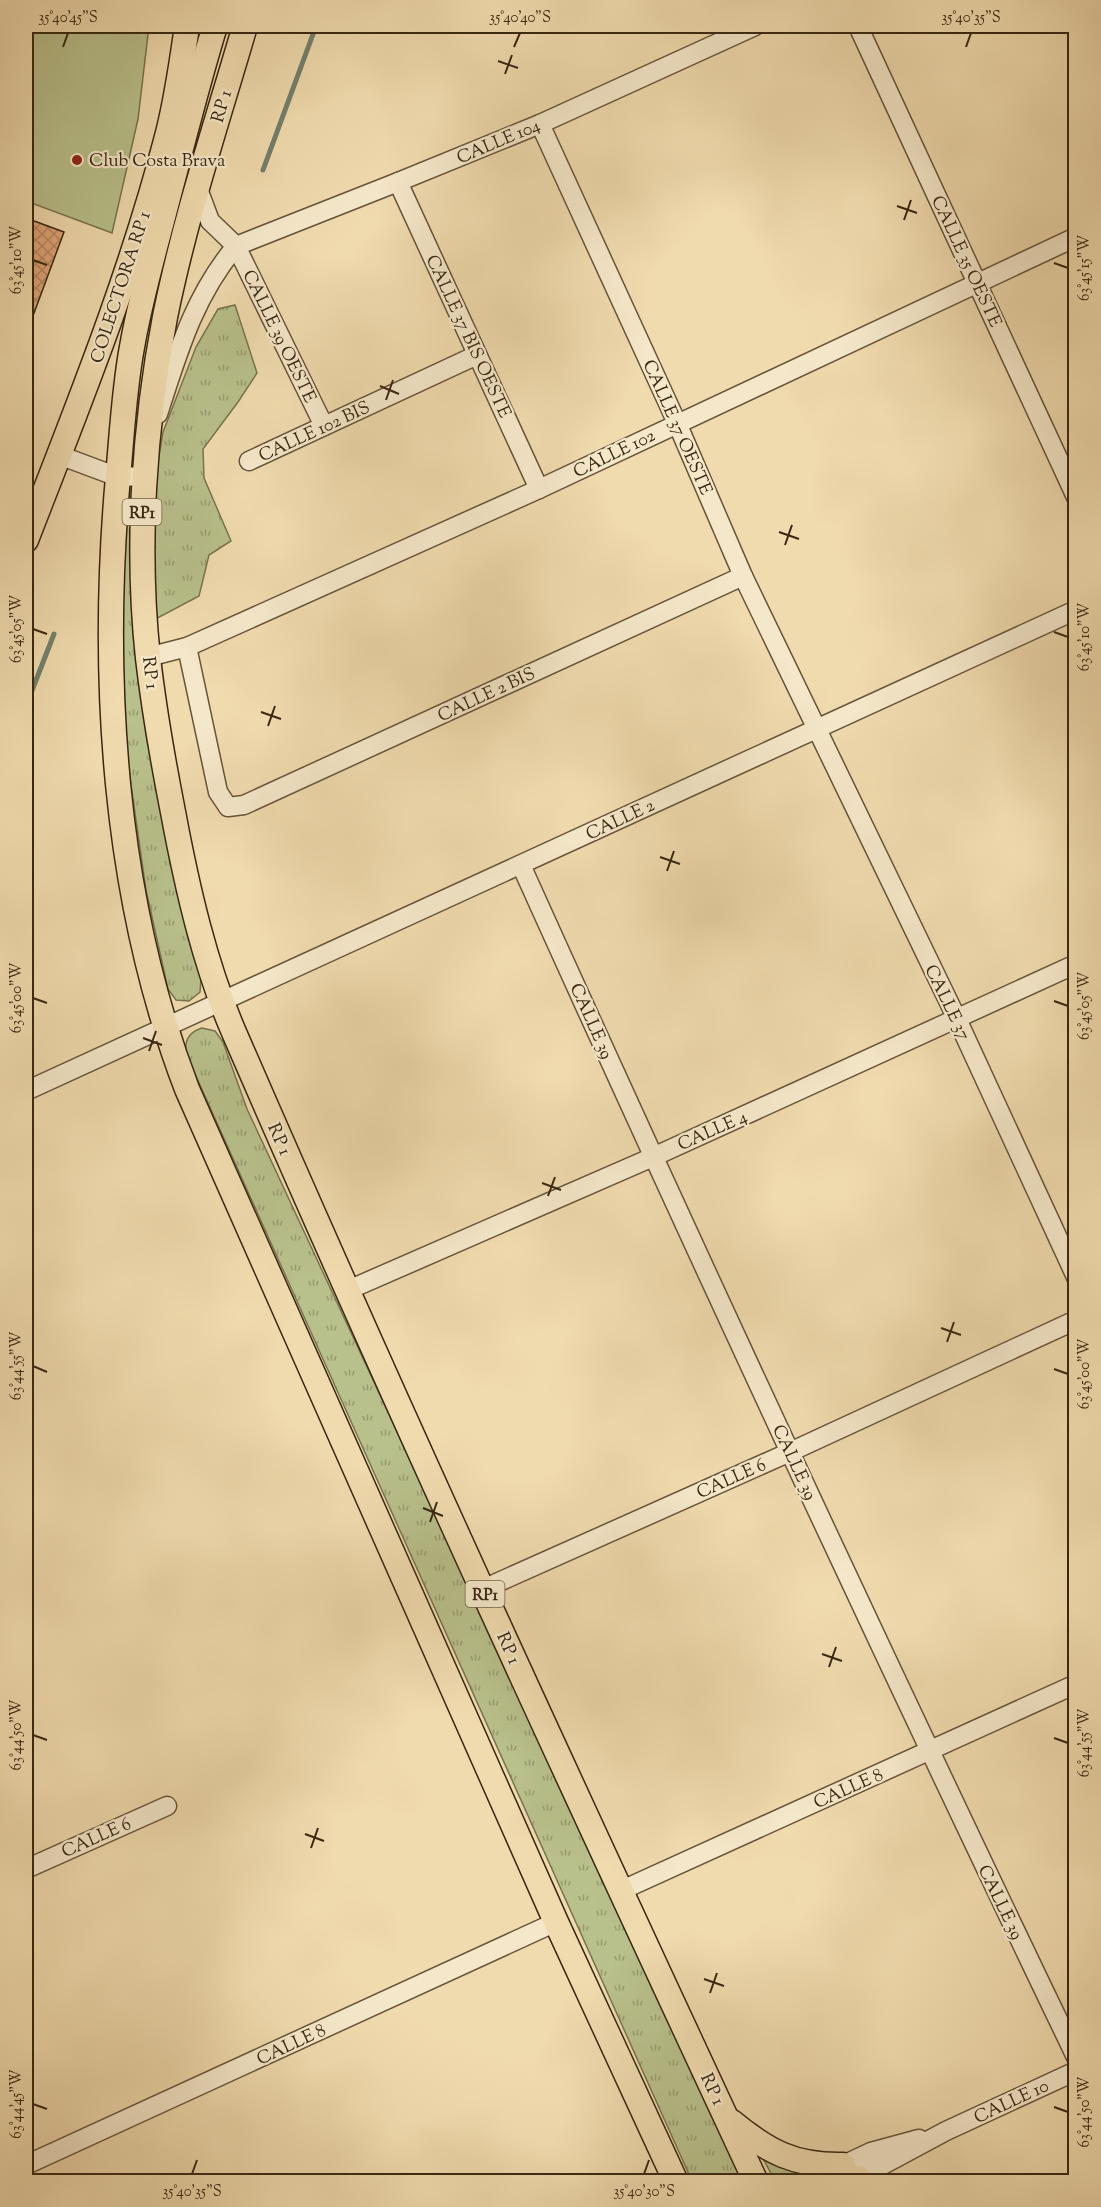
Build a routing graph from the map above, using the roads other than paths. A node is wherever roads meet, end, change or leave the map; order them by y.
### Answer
1 (187, 26) edge
2 (215, 26) edge
3 (244, 26) edge
4 (755, 26) edge
5 (858, 26) edge
6 (540, 124) junction
7 (398, 182) junction
8 (198, 189) junction
9 (1076, 237) edge
10 (236, 246) junction
11 (976, 283) junction
12 (477, 355) junction
13 (677, 423) junction
14 (324, 426) junction
15 (148, 448) junction
16 (59, 455) junction
17 (249, 461) dead end
18 (145, 476) junction
19 (118, 477) junction
20 (539, 489) junction
21 (1076, 497) edge
22 (26, 540) edge
23 (743, 576) junction
24 (1076, 610) edge
25 (187, 647) junction
26 (148, 657) junction
27 (816, 729) junction
28 (521, 865) junction
29 (1076, 964) edge
30 (220, 1003) junction
31 (957, 1019) junction
32 (165, 1028) junction
33 (26, 1091) edge
34 (652, 1157) junction
35 (1076, 1276) edge
36 (346, 1290) junction
37 (1076, 1320) edge
38 (790, 1452) junction
39 (483, 1589) junction
40 (1076, 1684) edge
41 (929, 1751) junction
42 (167, 1806) dead end
43 (26, 1869) edge
44 (620, 1891) junction
45 (555, 1922) junction
46 (1076, 2057) edge
47 (1076, 2072) edge
48 (726, 2117) junction
49 (26, 2165) edge
50 (852, 2176) edge
51 (676, 2181) edge
52 (756, 2181) edge
53 (807, 2181) edge

1 - 16 main road, COLECTORA RP 1
2 - 19 main road, RP 1 / RP1
3 - 8 main road, RP 1 / RP1
4 - 6 street, CALLE 104
5 - 11 street, CALLE 35 OESTE
6 - 7 street, CALLE 104
6 - 13 street, CALLE 37 OESTE
7 - 10 street, CALLE 104
7 - 12 street, CALLE 37 BIS OESTE
8 - 10 street
8 - 15 main road, RP 1 / RP1
9 - 11 street, CALLE 102
10 - 14 street, CALLE 39 OESTE
10 - 15 street, CALLE 104
11 - 13 street, CALLE 102
11 - 21 street, CALLE 35 OESTE
12 - 14 street, CALLE 102 BIS
12 - 20 street, CALLE 37 BIS OESTE
13 - 20 street, CALLE 102
13 - 23 street, CALLE 37 OESTE
14 - 17 street, CALLE 102 BIS
15 - 18 main road, RP 1 / RP1
16 - 19 street
16 - 22 main road, COLECTORA RP 1
18 - 19 street
18 - 26 main road, RP 1 / RP1
19 - 32 main road, RP 1 / RP1
20 - 25 street, CALLE 102
23 - 25 street, CALLE 2 BIS
23 - 27 street, CALLE 37 OESTE
24 - 27 street, CALLE 2
25 - 26 street, CALLE 102
26 - 30 main road, RP 1 / RP1
27 - 28 street, CALLE 2
27 - 31 street, CALLE 37
28 - 30 street, CALLE 2
28 - 34 street, CALLE 39
29 - 31 street, CALLE 4
30 - 32 street, CALLE 2
30 - 36 main road, RP 1 / RP1
31 - 34 street, CALLE 4
31 - 35 street, CALLE 37
32 - 33 street, CALLE 2
32 - 45 main road, RP 1 / RP1
34 - 36 street, CALLE 4
34 - 38 street, CALLE 39
36 - 39 main road, RP 1 / RP1
37 - 38 street, CALLE 6
38 - 39 street, CALLE 6
38 - 41 street, CALLE 39
39 - 44 main road, RP 1 / RP1
40 - 41 street, CALLE 8
41 - 44 street, CALLE 8
41 - 46 street, CALLE 39
42 - 43 street, CALLE 6
44 - 48 main road, RP 1 / RP1
45 - 49 street, CALLE 8
45 - 51 main road, RP 1 / RP1
47 - 50 street, CALLE 10
48 - 50 main road
48 - 52 main road, RP 1 / RP1
50 - 53 street, CALLE 10

